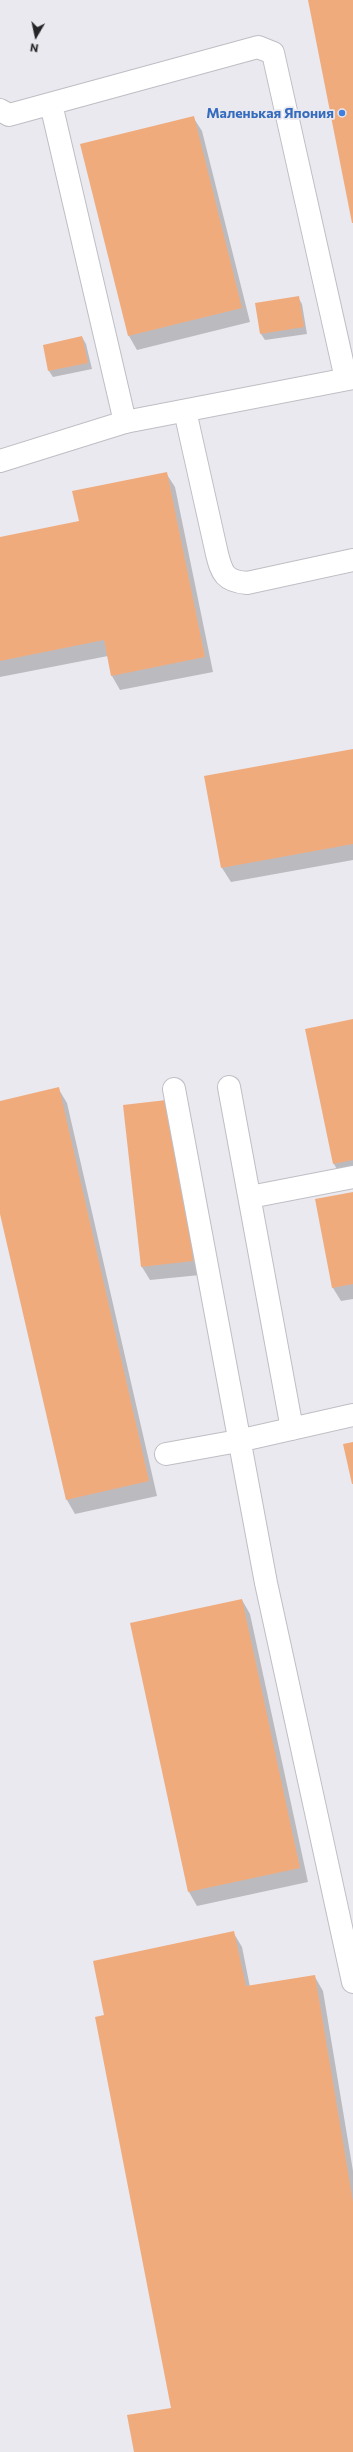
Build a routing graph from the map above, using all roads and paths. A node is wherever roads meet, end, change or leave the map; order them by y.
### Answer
1 (51, 104) junction
2 (0, 110) edge
3 (349, 379) edge
4 (185, 411) junction
5 (125, 422) junction
6 (0, 461) edge
7 (353, 560) edge
8 (230, 1087) dead end
9 (174, 1089) dead end
10 (353, 1177) edge
11 (250, 1197) junction
12 (353, 1415) edge
13 (292, 1429) junction
14 (238, 1441) junction
15 (166, 1454) dead end
16 (353, 1982) edge

1 - 2 street
1 - 3 street
1 - 5 street
3 - 4 street
4 - 5 street
4 - 7 street
5 - 6 street
8 - 11 street
9 - 14 street
10 - 11 street
11 - 13 street
12 - 13 street
13 - 14 street
14 - 15 street
14 - 16 street

